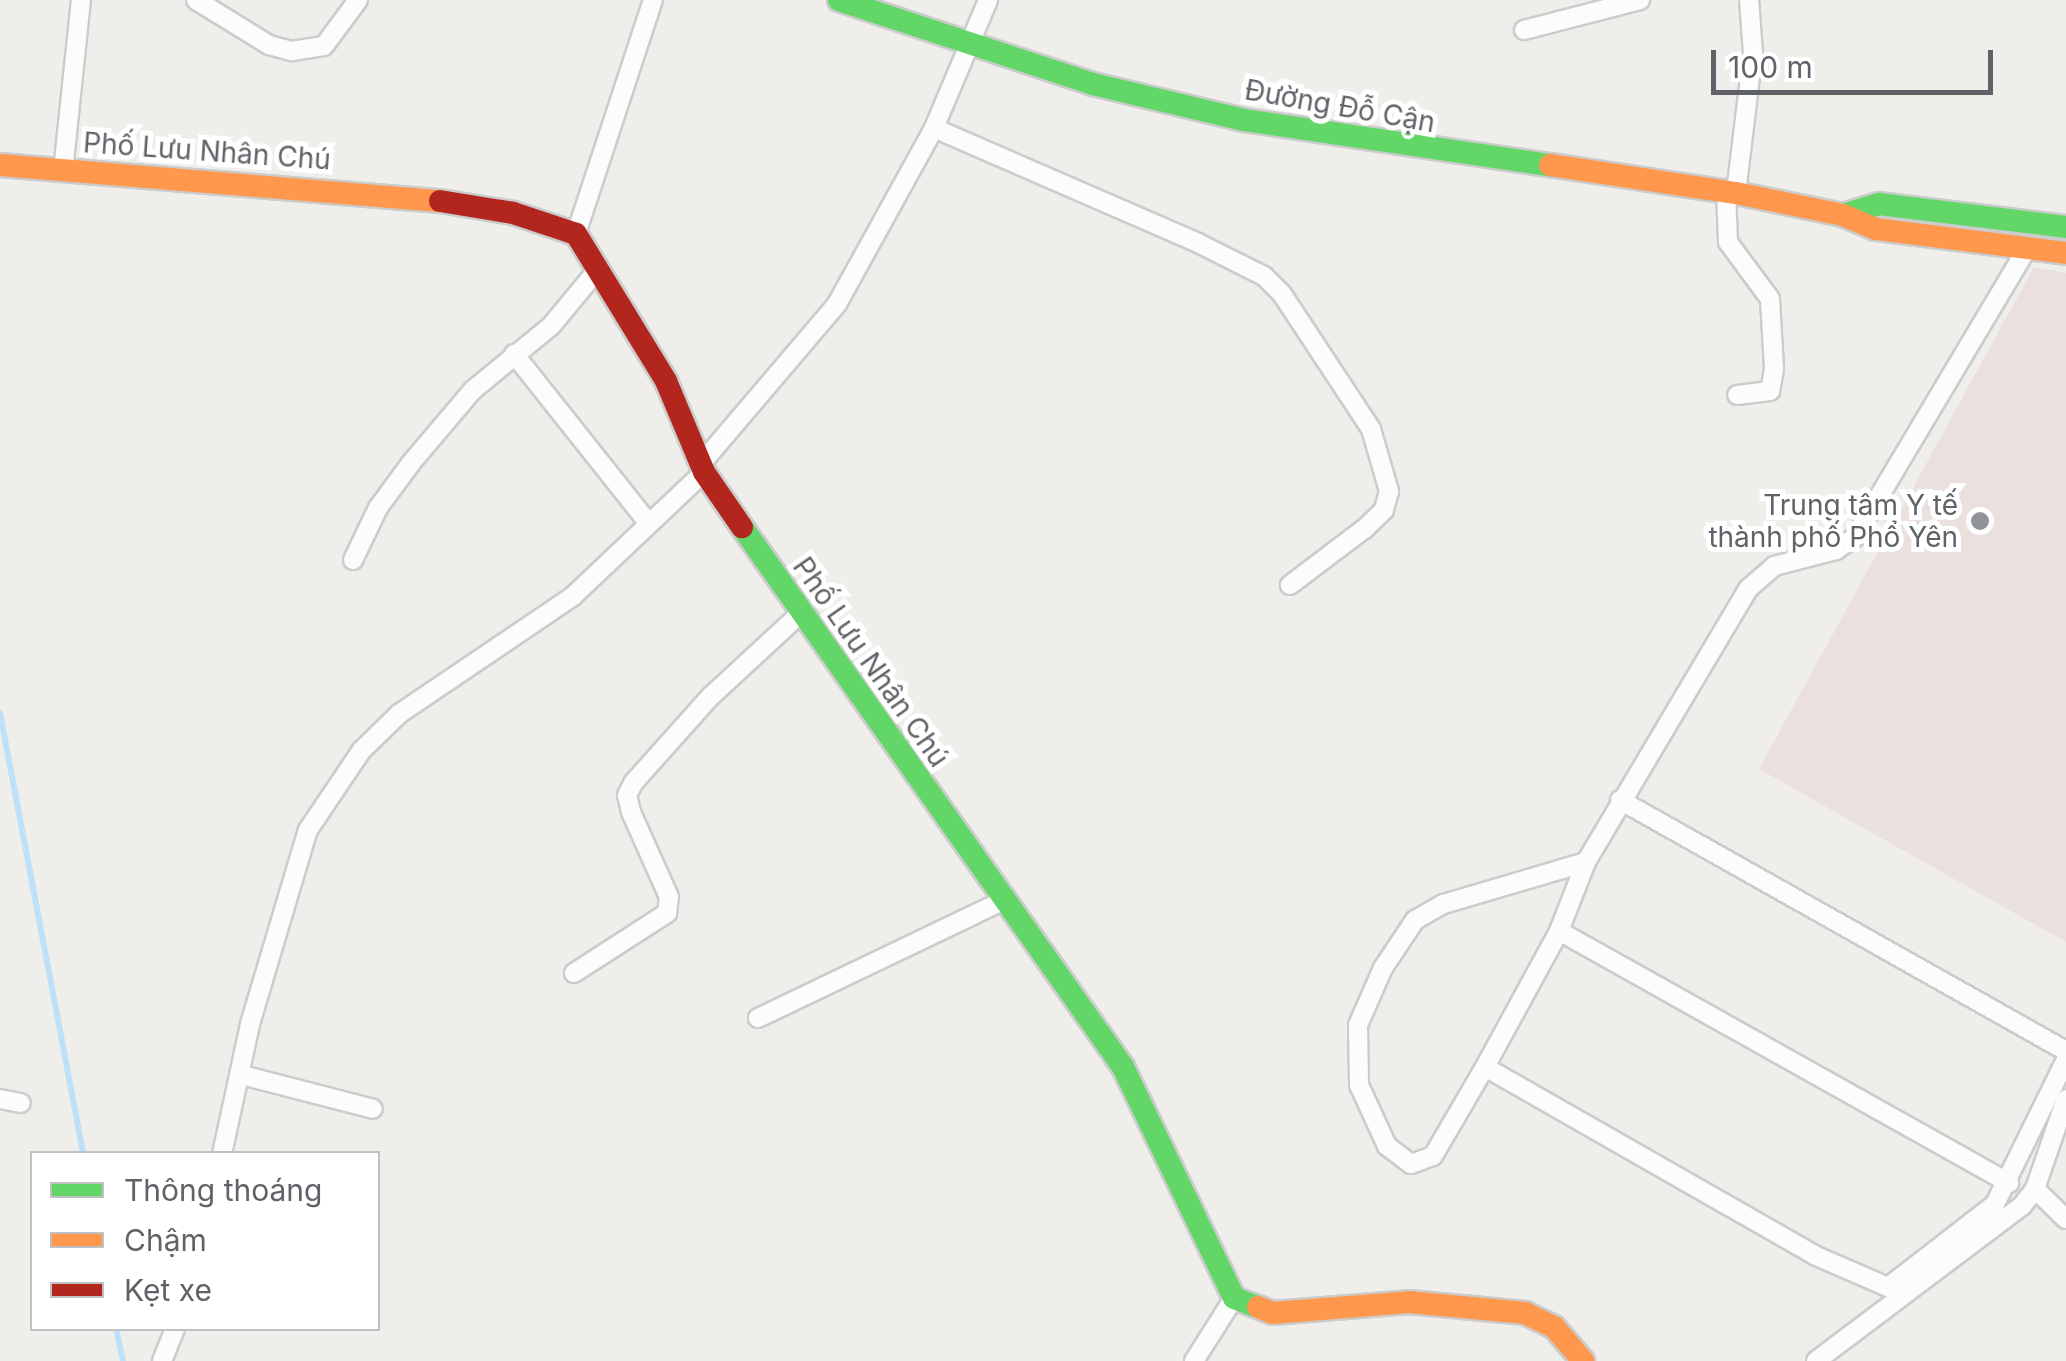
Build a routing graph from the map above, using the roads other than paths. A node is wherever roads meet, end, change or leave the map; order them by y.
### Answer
1 (81, 0) edge
2 (196, 0) edge
3 (358, 0) edge
4 (653, 0) edge
5 (839, 0) edge
6 (988, 0) edge
7 (1640, 0) edge
8 (1749, 0) edge
9 (1524, 30) dead end
10 (970, 47) junction
11 (934, 128) junction
12 (0, 164) edge
13 (63, 171) junction
14 (1731, 193) junction
15 (1843, 215) junction
16 (2066, 226) edge
17 (576, 234) junction
18 (2027, 248) junction
19 (2066, 252) edge
20 (599, 268) junction
21 (514, 354) junction
22 (1737, 395) dead end
23 (702, 469) junction
24 (649, 524) junction
25 (353, 560) dead end
26 (1290, 585) dead end
27 (800, 614) junction
28 (1620, 800) junction
29 (1586, 862) junction
30 (1002, 900) junction
31 (1558, 930) junction
32 (574, 973) dead end
33 (758, 1018) dead end
34 (2066, 1050) edge
35 (2066, 1060) edge
36 (1485, 1067) junction
37 (242, 1076) junction
38 (0, 1099) edge
39 (2066, 1099) edge
40 (21, 1103) dead end
41 (374, 1109) dead end
42 (223, 1151) edge
43 (2009, 1183) junction
44 (2035, 1189) junction
45 (2066, 1219) edge
46 (1234, 1298) junction
47 (173, 1331) edge
48 (162, 1361) edge
49 (1194, 1361) edge
50 (1584, 1361) edge
51 (1816, 1361) edge

1 - 13 street
2 - 3 street
4 - 17 street
5 - 10 street, Đường Đỗ Cận
6 - 10 street
7 - 9 street
8 - 14 street
10 - 11 street
10 - 14 street, Đường Đỗ Cận
11 - 23 street
11 - 26 street
12 - 13 street, Phố Lưu Nhân Chú
13 - 17 street, Phố Lưu Nhân Chú
14 - 15 street, Đường Đỗ Cận
14 - 22 street
15 - 16 street, Đường Đỗ Cận
15 - 18 street, Đường Đỗ Cận
17 - 20 street, Phố Lưu Nhân Chú
18 - 19 street, Đường Đỗ Cận
18 - 28 street
20 - 21 street
20 - 23 street, Phố Lưu Nhân Chú
21 - 24 street
21 - 25 street
23 - 24 street
23 - 27 street, Phố Lưu Nhân Chú
24 - 37 street
27 - 30 street, Phố Lưu Nhân Chú
27 - 32 street
28 - 29 street
28 - 34 street
29 - 31 street
29 - 36 street
30 - 33 street
30 - 46 street, Phố Lưu Nhân Chú
31 - 36 street
31 - 43 street
35 - 43 street
36 - 43 street
37 - 41 street
37 - 42 street
38 - 40 street
39 - 44 street
44 - 45 street
44 - 51 street
46 - 49 street
46 - 50 street
47 - 48 street

